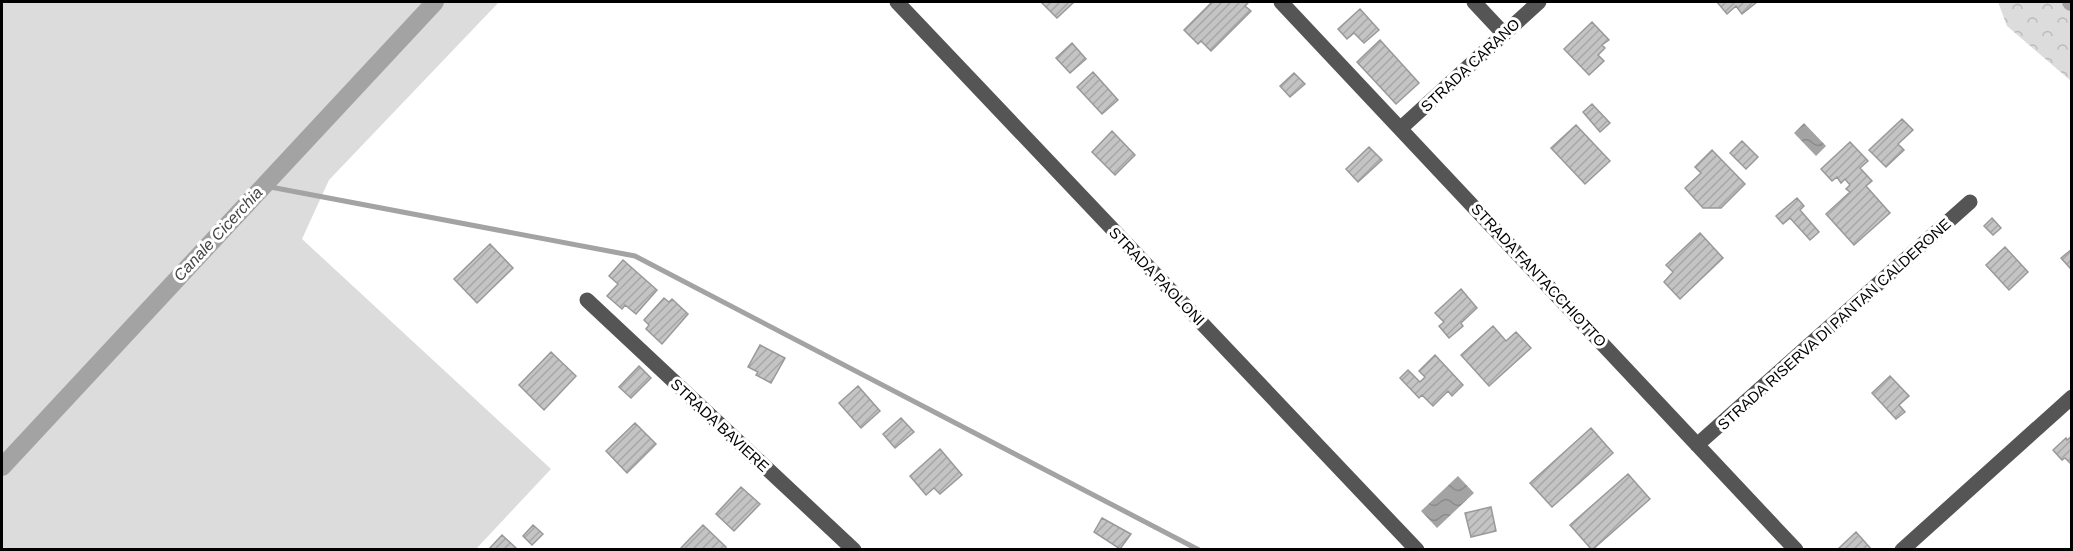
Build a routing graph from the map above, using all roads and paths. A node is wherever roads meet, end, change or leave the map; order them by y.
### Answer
1 (897, 2) edge
2 (1281, 2) edge
3 (1474, 2) edge
4 (1539, 2) edge
5 (1504, 34) junction
6 (1401, 128) junction
7 (1970, 202) dead end
8 (587, 300) dead end
9 (2072, 397) edge
10 (1697, 445) junction
11 (854, 549) edge
12 (1418, 549) edge
13 (1797, 549) edge
14 (1902, 549) edge

1 - 12 street, STRADA PAOLONI
2 - 6 street, STRADA FANTACCHIOTTO
3 - 5 street
4 - 5 street, STRADA CARANO
5 - 6 street, STRADA CARANO
6 - 10 street, STRADA FANTACCHIOTTO
7 - 10 street, STRADA RISERVA DI PANTAN CALDERONE
8 - 11 street, STRADA BAVIERE
9 - 14 street
10 - 13 street, STRADA FANTACCHIOTTO

